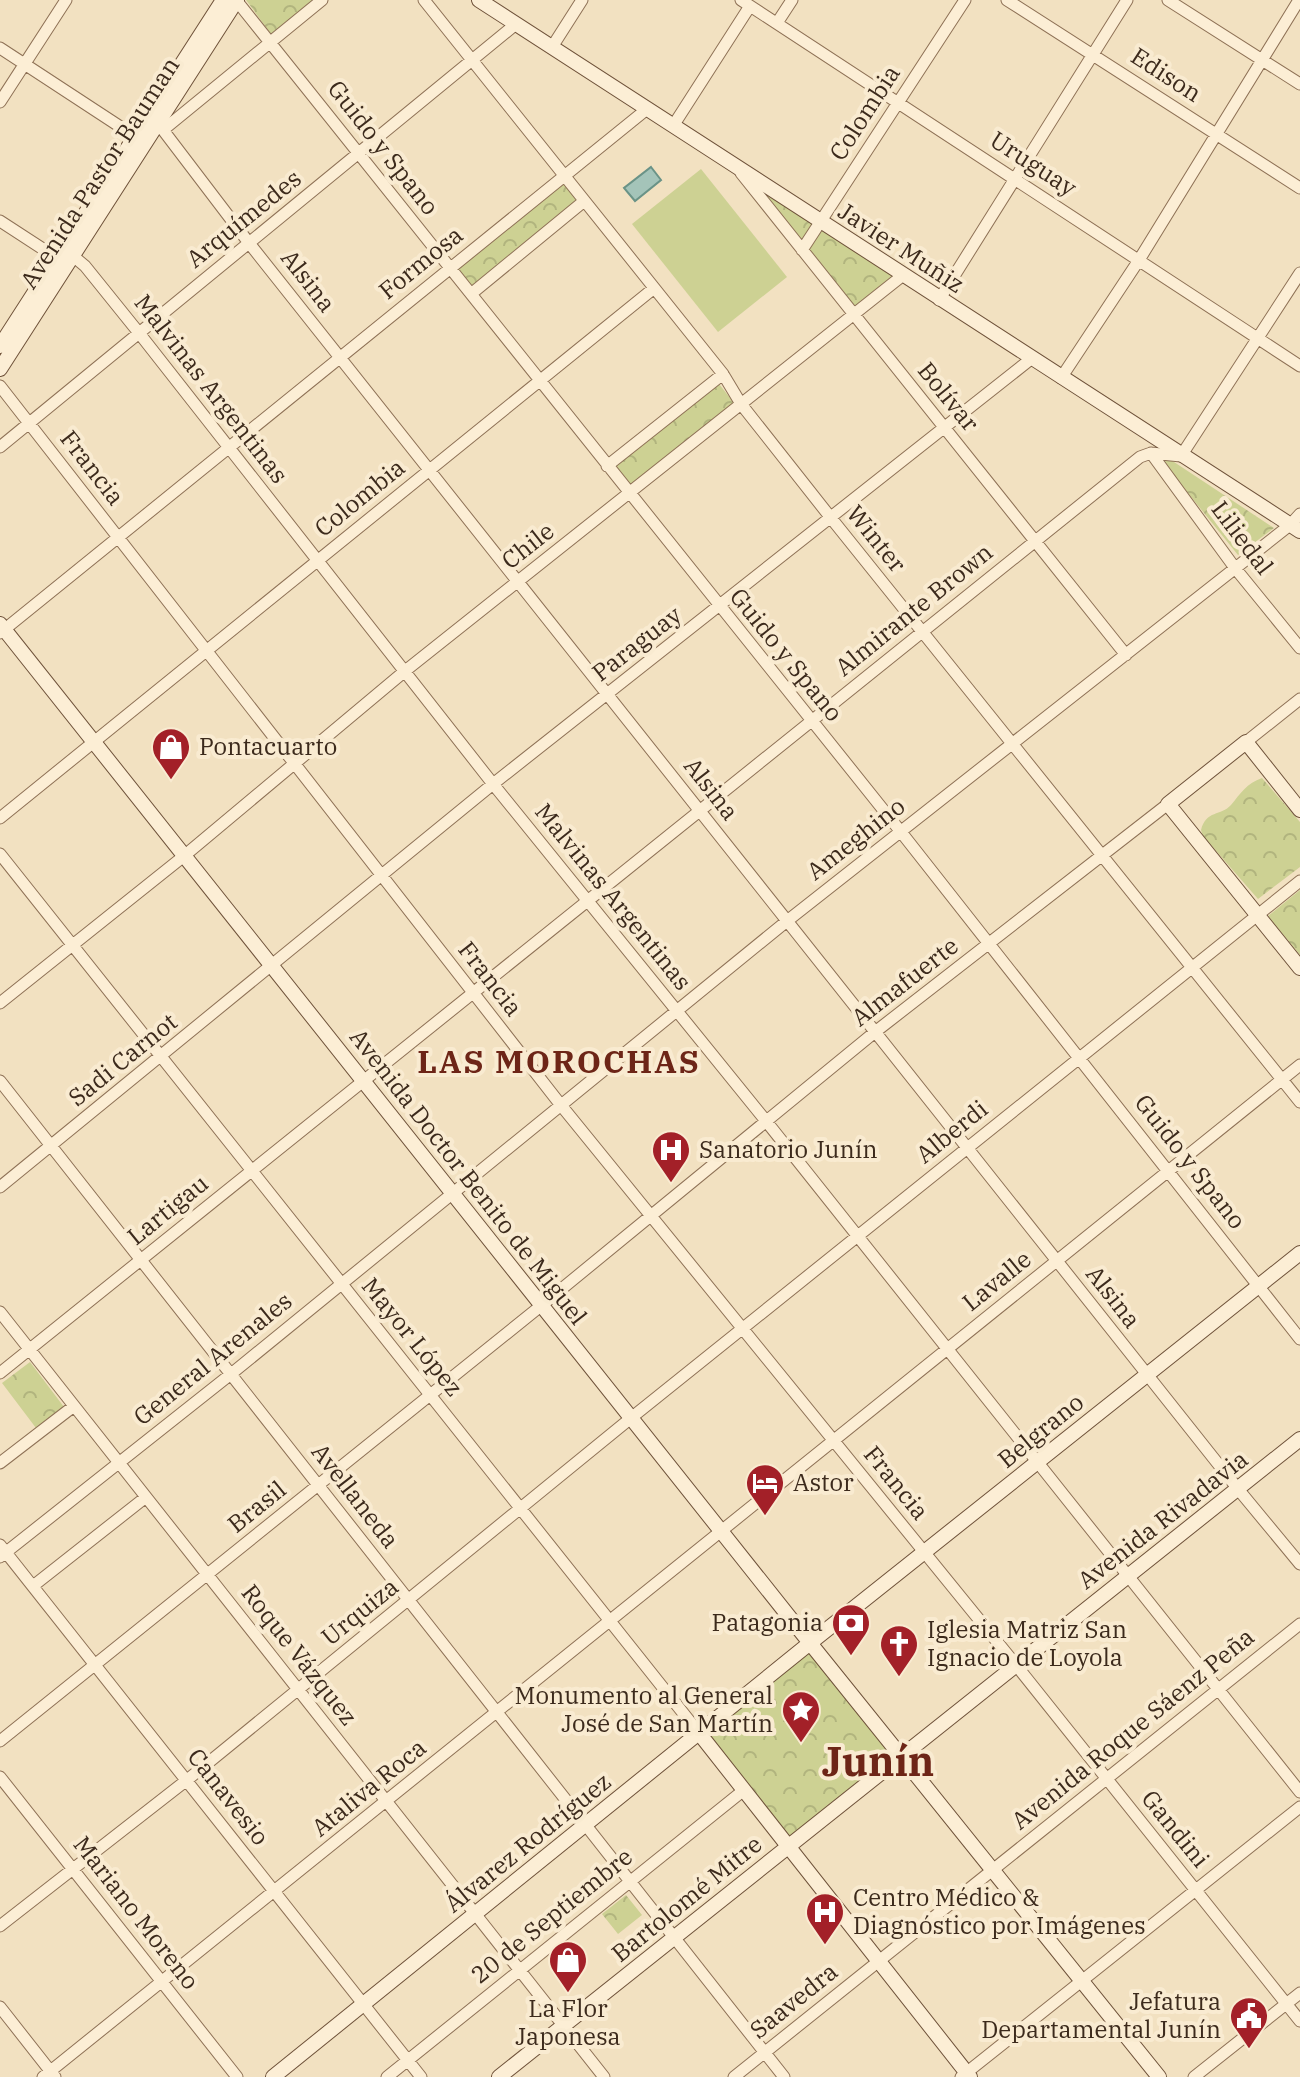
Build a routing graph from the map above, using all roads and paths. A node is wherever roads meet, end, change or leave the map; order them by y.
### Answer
1 (66, 0) edge
2 (237, 0) edge
3 (322, 0) edge
4 (424, 0) edge
5 (479, 0) edge
6 (582, 0) edge
7 (792, 0) edge
8 (965, 0) edge
9 (1007, 0) edge
10 (1127, 0) edge
11 (1168, 0) edge
12 (1299, 0) edge
13 (745, 3) edge
14 (219, 6) edge
15 (777, 23) junction
16 (516, 24) junction
17 (270, 41) junction
18 (552, 47) junction
19 (0, 48) edge
20 (1093, 55) junction
21 (472, 60) junction
22 (1262, 60) junction
23 (25, 64) junction
24 (1300, 84) edge
25 (0, 102) edge
26 (899, 103) junction
27 (647, 109) junction
28 (157, 124) junction
29 (673, 126) junction
30 (1216, 134) junction
31 (141, 140) junction
32 (359, 153) junction
33 (736, 167) junction
34 (563, 176) junction
35 (1016, 180) junction
36 (1300, 188) edge
37 (583, 202) junction
38 (0, 221) edge
39 (820, 222) junction
40 (249, 243) junction
41 (802, 250) junction
42 (66, 257) junction
43 (1139, 260) junction
44 (450, 268) junction
45 (1300, 273) edge
46 (902, 276) junction
47 (653, 289) junction
48 (471, 294) junction
49 (939, 300) junction
50 (854, 314) junction
51 (139, 333) junction
52 (1258, 338) junction
53 (0, 346) edge
54 (340, 357) junction
55 (1031, 359) junction
56 (1300, 366) edge
57 (0, 369) edge
58 (723, 374) junction
59 (1061, 378) junction
60 (540, 381) junction
61 (0, 386) edge
62 (741, 404) junction
63 (29, 423) junction
64 (944, 428) junction
65 (0, 447) edge
66 (229, 447) junction
67 (1151, 453) junction
68 (1181, 456) junction
69 (607, 466) junction
70 (430, 470) junction
71 (629, 494) junction
72 (831, 518) junction
73 (1297, 523) edge
74 (118, 538) junction
75 (1035, 541) junction
76 (318, 560) junction
77 (1235, 568) junction
78 (518, 581) junction
79 (719, 607) junction
80 (2, 629) edge
81 (921, 631) junction
82 (1300, 648) edge
83 (207, 651) junction
84 (1126, 655) junction
85 (405, 671) junction
86 (608, 695) junction
87 (1300, 699) edge
88 (810, 720) junction
89 (94, 742) junction
90 (1246, 742) junction
91 (1012, 744) junction
92 (295, 763) junction
93 (493, 784) junction
94 (1168, 804) junction
95 (699, 810) junction
96 (1300, 810) edge
97 (0, 818) edge
98 (901, 832) junction
99 (0, 854) edge
100 (184, 856) junction
101 (1102, 856) junction
102 (383, 876) junction
103 (1300, 881) edge
104 (587, 900) junction
105 (1257, 915) junction
106 (787, 921) junction
107 (989, 944) junction
108 (72, 945) junction
109 (273, 967) junction
110 (1192, 968) junction
111 (1300, 968) edge
112 (473, 992) junction
113 (0, 1003) edge
114 (676, 1010) junction
115 (875, 1032) junction
116 (161, 1057) junction
117 (1079, 1058) junction
118 (1300, 1065) edge
119 (363, 1080) junction
120 (1282, 1080) junction
121 (0, 1081) edge
122 (1300, 1102) edge
123 (560, 1104) junction
124 (766, 1121) junction
125 (51, 1146) junction
126 (967, 1148) junction
127 (251, 1170) junction
128 (1169, 1170) junction
129 (0, 1187) edge
130 (453, 1194) junction
131 (651, 1216) junction
132 (858, 1236) junction
133 (1300, 1253) edge
134 (141, 1260) junction
135 (1057, 1261) junction
136 (342, 1284) junction
137 (1258, 1286) junction
138 (542, 1305) junction
139 (0, 1312) edge
140 (742, 1329) junction
141 (1300, 1339) edge
142 (29, 1349) junction
143 (947, 1349) junction
144 (0, 1373) edge
145 (231, 1374) junction
146 (1147, 1375) junction
147 (430, 1395) junction
148 (74, 1406) junction
149 (631, 1418) junction
150 (1300, 1439) edge
151 (833, 1440) junction
152 (1037, 1462) junction
153 (0, 1463) edge
154 (119, 1463) junction
155 (319, 1485) junction
156 (1238, 1489) junction
157 (146, 1497) junction
158 (521, 1509) junction
159 (721, 1531) junction
160 (2, 1551) edge
161 (924, 1552) junction
162 (1300, 1564) edge
163 (208, 1575) junction
164 (1128, 1576) junction
165 (33, 1586) junction
166 (409, 1600) junction
167 (610, 1621) junction
168 (1300, 1624) edge
169 (810, 1643) junction
170 (1016, 1665) junction
171 (96, 1666) junction
172 (1218, 1689) junction
173 (298, 1690) junction
174 (497, 1712) junction
175 (699, 1733) junction
176 (0, 1741) edge
177 (903, 1756) junction
178 (0, 1777) edge
179 (1107, 1779) junction
180 (187, 1780) junction
181 (744, 1790) junction
182 (1300, 1792) edge
183 (387, 1801) junction
184 (1300, 1807) edge
185 (586, 1826) junction
186 (789, 1846) junction
187 (73, 1869) junction
188 (993, 1869) junction
189 (630, 1882) junction
190 (1195, 1890) junction
191 (276, 1891) junction
192 (476, 1914) junction
193 (0, 1926) edge
194 (674, 1938) junction
195 (878, 1961) junction
196 (520, 1970) junction
197 (1082, 1980) junction
198 (162, 1982) junction
199 (1300, 1993) edge
200 (364, 2004) junction
201 (1286, 2004) junction
202 (0, 2007) edge
203 (1300, 2021) edge
204 (564, 2025) junction
205 (764, 2053) junction
206 (408, 2060) junction
207 (50, 2075) edge
208 (966, 2076) edge
209 (237, 2077) edge
210 (273, 2077) edge
211 (387, 2077) edge
212 (421, 2077) edge
213 (499, 2077) edge
214 (604, 2077) edge
215 (734, 2077) edge
216 (784, 2077) edge
217 (1159, 2077) edge
218 (1194, 2077) edge

1 - 23 street
2 - 14 main road, Avenida Pastor Bauman
2 - 17 street, Guido y Spano
3 - 17 street
4 - 21 street, Winter
5 - 16 main road, Javier Muñiz
6 - 18 street
7 - 15 street
8 - 26 street, Colombia
9 - 20 street, Edison
10 - 20 street
11 - 22 street
12 - 22 street
13 - 15 street, Uruguay
13 - 29 street
14 - 28 main road, Avenida Pastor Bauman
15 - 26 street, Uruguay
16 - 18 main road, Javier Muñiz
16 - 21 street, Arquímedes
17 - 28 street
17 - 32 street, Guido y Spano
18 - 27 main road, Javier Muñiz
19 - 23 street
20 - 30 street, Edison
20 - 35 street
21 - 32 street, Arquímedes
21 - 34 street, Winter
22 - 24 street
22 - 30 street
23 - 25 street
23 - 31 street
26 - 35 street, Uruguay
26 - 39 street, Colombia
27 - 29 main road, Javier Muñiz
27 - 34 street, Formosa
28 - 31 main road, Avenida Pastor Bauman
28 - 40 street, Alsina
29 - 33 main road, Javier Muñiz
30 - 36 street, Edison
30 - 43 street
31 - 42 main road, Avenida Pastor Bauman
32 - 40 street, Arquímedes
32 - 44 street, Guido y Spano
33 - 39 main road, Javier Muñiz
33 - 41 street, Bolívar
34 - 37 street, Winter
34 - 44 street, Formosa
35 - 43 street, Uruguay
35 - 49 street
37 - 47 street, Winter
37 - 48 street
38 - 42 street, Malvinas Argentinas
39 - 41 street, Colombia
39 - 46 main road, Javier Muñiz
40 - 51 street, Arquímedes
40 - 54 street, Alsina
41 - 50 street, Bolívar
42 - 51 street, Malvinas Argentinas
42 - 53 main road, Avenida Pastor Bauman
42 - 57 main road, Avenida Pastor Bauman
43 - 52 street, Uruguay
43 - 59 street
44 - 48 street, Guido y Spano
44 - 54 street, Formosa
45 - 52 street
46 - 49 main road, Javier Muñiz
46 - 50 street, Chile
47 - 58 street, Winter
47 - 60 street, Colombia
48 - 60 street, Guido y Spano
49 - 55 main road, Javier Muñiz
50 - 62 street, Chile
50 - 64 street, Bolívar
51 - 63 street, Arquímedes
51 - 66 street, Malvinas Argentinas
52 - 56 street, Uruguay
52 - 68 street
54 - 66 street, Formosa
54 - 70 street, Alsina
55 - 59 main road, Javier Muñiz
55 - 64 street, Paraguay
58 - 62 street, Winter
58 - 69 street
59 - 68 main road, Javier Muñiz
60 - 69 street, Guido y Spano
60 - 70 street, Colombia
61 - 63 street, Francia
62 - 71 street, Chile
62 - 72 street, Winter
63 - 65 street, Arquímedes
63 - 74 street, Francia
64 - 72 street, Paraguay
64 - 75 street, Bolívar
66 - 74 street, Formosa
66 - 76 street, Malvinas Argentinas
67 - 68 street
67 - 75 street, Almirante Brown
67 - 77 street, Liliedal
68 - 73 main road, Javier Muñiz
69 - 71 street, Guido y Spano
70 - 76 street, Colombia
70 - 78 street, Alsina
71 - 78 street, Chile
71 - 79 street, Guido y Spano
72 - 79 street, Paraguay
72 - 81 street, Winter
73 - 77 street, Ameghino
74 - 80 street, Formosa
74 - 83 street, Francia
75 - 81 street, Almirante Brown
75 - 84 street, Bolívar
76 - 83 street, Colombia
76 - 85 street, Malvinas Argentinas
77 - 82 street, Liliedal
77 - 84 street, Ameghino
78 - 85 street, Chile
78 - 86 street, Alsina
79 - 86 street, Paraguay
79 - 88 street, Guido y Spano
80 - 89 main road, Avenida Doctor Benito de Miguel
81 - 88 street, Almirante Brown
81 - 91 street, Winter
83 - 89 street, Colombia
83 - 92 street, Francia
84 - 91 street, Ameghino
85 - 92 street, Chile
85 - 93 street, Malvinas Argentinas
86 - 93 street, Paraguay
86 - 95 street, Alsina
87 - 90 street, Almafuerte
88 - 95 street, Almirante Brown
88 - 98 street, Guido y Spano
89 - 97 street, Colombia
89 - 100 main road, Avenida Doctor Benito de Miguel
90 - 94 main road, Almafuerte
90 - 96 main road
91 - 98 street, Ameghino
91 - 101 street, Winter
92 - 100 street, Chile
92 - 102 street, Francia
93 - 102 street, Paraguay
93 - 104 street, Malvinas Argentinas
94 - 101 street, Almafuerte
94 - 105 main road
95 - 104 street, Almirante Brown
95 - 106 street, Alsina
98 - 106 street, Ameghino
98 - 107 street, Guido y Spano
99 - 108 street, Mayor López
100 - 108 street, Chile
100 - 109 main road, Avenida Doctor Benito de Miguel
101 - 107 street, Almafuerte
101 - 110 street, Winter
102 - 109 street, Paraguay
102 - 112 street, Francia
103 - 105 street, Alberdi
104 - 112 street, Almirante Brown
104 - 114 street, Malvinas Argentinas
105 - 110 street, Alberdi
105 - 111 main road
106 - 114 street, Ameghino
106 - 115 street, Alsina
107 - 115 street, Almafuerte
107 - 117 street, Guido y Spano
108 - 113 street, Chile
108 - 116 street, Mayor López
109 - 116 street, Sadi Carnot
109 - 119 main road, Avenida Doctor Benito de Miguel
110 - 117 street, Alberdi
110 - 120 street, Winter
112 - 119 street, Almirante Brown
112 - 123 street, Francia
114 - 123 street, Ameghino
114 - 124 street, Malvinas Argentinas
115 - 124 street, Almafuerte
115 - 126 street, Alsina
116 - 125 street, Sadi Carnot
116 - 127 street, Mayor López
117 - 126 street, Alberdi
117 - 128 street, Guido y Spano
118 - 120 street, Lavalle
119 - 127 street, Lartigau
119 - 130 main road, Avenida Doctor Benito de Miguel
120 - 122 street, Winter
120 - 128 street, Lavalle
121 - 125 street, Avellaneda
123 - 130 street, Ameghino
123 - 131 street, Francia
124 - 131 street, Almafuerte
124 - 132 street, Malvinas Argentinas
125 - 129 street, Sadi Carnot
125 - 134 street, Avellaneda
126 - 132 street, Alberdi
126 - 135 street, Alsina
127 - 134 street, Lartigau
127 - 136 street, Mayor López
128 - 135 street, Lavalle
128 - 137 street, Guido y Spano
130 - 136 street, General Arenales
130 - 138 main road, Avenida Doctor Benito de Miguel
131 - 138 street, Almafuerte
131 - 140 street, Francia
132 - 140 street, Alberdi
132 - 143 street, Malvinas Argentinas
133 - 137 main road, Belgrano
134 - 142 street, Lartigau
134 - 145 street, Avellaneda
135 - 143 street, Lavalle
135 - 146 street, Alsina
136 - 145 street, General Arenales
136 - 147 street, Mayor López
137 - 141 street, Guido y Spano
137 - 146 main road, Belgrano
138 - 147 street, Brasil
138 - 149 main road, Avenida Doctor Benito de Miguel
139 - 142 street, Roque Vázquez
140 - 149 street, Alberdi
140 - 151 street, Francia
142 - 144 street, Lartigau
142 - 148 street, Roque Vázquez
143 - 151 street, Lavalle
143 - 152 street, Malvinas Argentinas
145 - 154 street, General Arenales
145 - 155 street, Avellaneda
146 - 152 main road, Belgrano
146 - 156 street, Alsina
147 - 155 street, Brasil
147 - 158 street, Mayor López
148 - 153 street
148 - 154 street, Roque Vázquez
149 - 158 street, Urquiza
149 - 159 main road, Avenida Doctor Benito de Miguel
150 - 156 main road, Avenida Rivadavia
151 - 159 street, Lavalle
151 - 161 street, Francia
152 - 161 main road, Belgrano
152 - 164 street, Malvinas Argentinas
154 - 157 street, Roque Vázquez
154 - 160 street, General Arenales
155 - 163 street, Brasil
155 - 166 street, Avellaneda
156 - 162 street, Alsina
156 - 164 main road, Avenida Rivadavia
157 - 163 street, Roque Vázquez
157 - 165 street
158 - 166 street, Urquiza
158 - 167 street, Mayor López
159 - 167 street, Ataliva Roca
159 - 169 main road, Avenida Doctor Benito de Miguel
160 - 165 street, Canavesio
161 - 169 main road, Belgrano
161 - 170 street, Francia
163 - 171 street, Brasil
163 - 173 street, Roque Vázquez
164 - 170 main road, Avenida Rivadavia
164 - 172 street, Malvinas Argentinas
165 - 171 street, Canavesio
166 - 173 street, Urquiza
166 - 174 street, Avellaneda
167 - 174 street, Ataliva Roca
167 - 175 street, Mayor López
168 - 172 street, Avenida Roque Sáenz Peña
169 - 175 main road, Álvarez Rodríguez
169 - 177 main road, Avenida Doctor Benito de Miguel
170 - 177 main road, Avenida Rivadavia
170 - 179 street, Gandini
171 - 176 street, Brasil
171 - 180 street, Canavesio
172 - 179 street, Avenida Roque Sáenz Peña
172 - 182 street, Malvinas Argentinas
173 - 180 street, Urquiza
173 - 183 street, Roque Vázquez
174 - 183 street, Ataliva Roca
174 - 185 street, Avellaneda
175 - 181 main road, Mayor López
175 - 185 main road, Álvarez Rodríguez
177 - 186 main road, Bartolomé Mitre
177 - 188 main road, Avenida Doctor Benito de Miguel
178 - 187 street, Mariano Moreno
179 - 188 street, Avenida Roque Sáenz Peña
179 - 190 street, Gandini
180 - 187 street, Urquiza
180 - 191 street, Canavesio
181 - 186 main road, Mayor López
181 - 189 street, 20 de Septiembre
183 - 191 street, Ataliva Roca
183 - 192 street, Roque Vázquez
184 - 190 street
185 - 189 street, Avellaneda
185 - 192 main road, Álvarez Rodríguez
186 - 194 main road, Bartolomé Mitre
186 - 195 main road, Mayor López
187 - 193 street, Urquiza
187 - 198 street, Mariano Moreno
188 - 195 street, Saavedra
188 - 197 main road, Avenida Doctor Benito de Miguel
189 - 194 street, Avellaneda
189 - 196 street, 20 de Septiembre
190 - 197 street
190 - 201 street, Gandini
191 - 198 street, Ataliva Roca
191 - 200 street, Canavesio
192 - 196 street, Roque Vázquez
192 - 200 main road, Álvarez Rodríguez
194 - 204 main road, Bartolomé Mitre
194 - 205 street, Avellaneda
195 - 205 street, Saavedra
195 - 208 main road, Mayor López
196 - 204 street, Roque Vázquez
196 - 206 street, 20 de Septiembre
197 - 208 street
197 - 217 main road, Avenida Doctor Benito de Miguel
198 - 207 street, Ataliva Roca
198 - 209 street, Mariano Moreno
199 - 201 street
200 - 206 street, Canavesio
200 - 210 main road, Álvarez Rodríguez
201 - 203 street, Gandini
201 - 218 street
202 - 207 street
204 - 213 main road, Bartolomé Mitre
204 - 214 street, Roque Vázquez
205 - 215 street, Saavedra
205 - 216 street, Avellaneda
206 - 211 street, 20 de Septiembre
206 - 212 street, Canavesio

